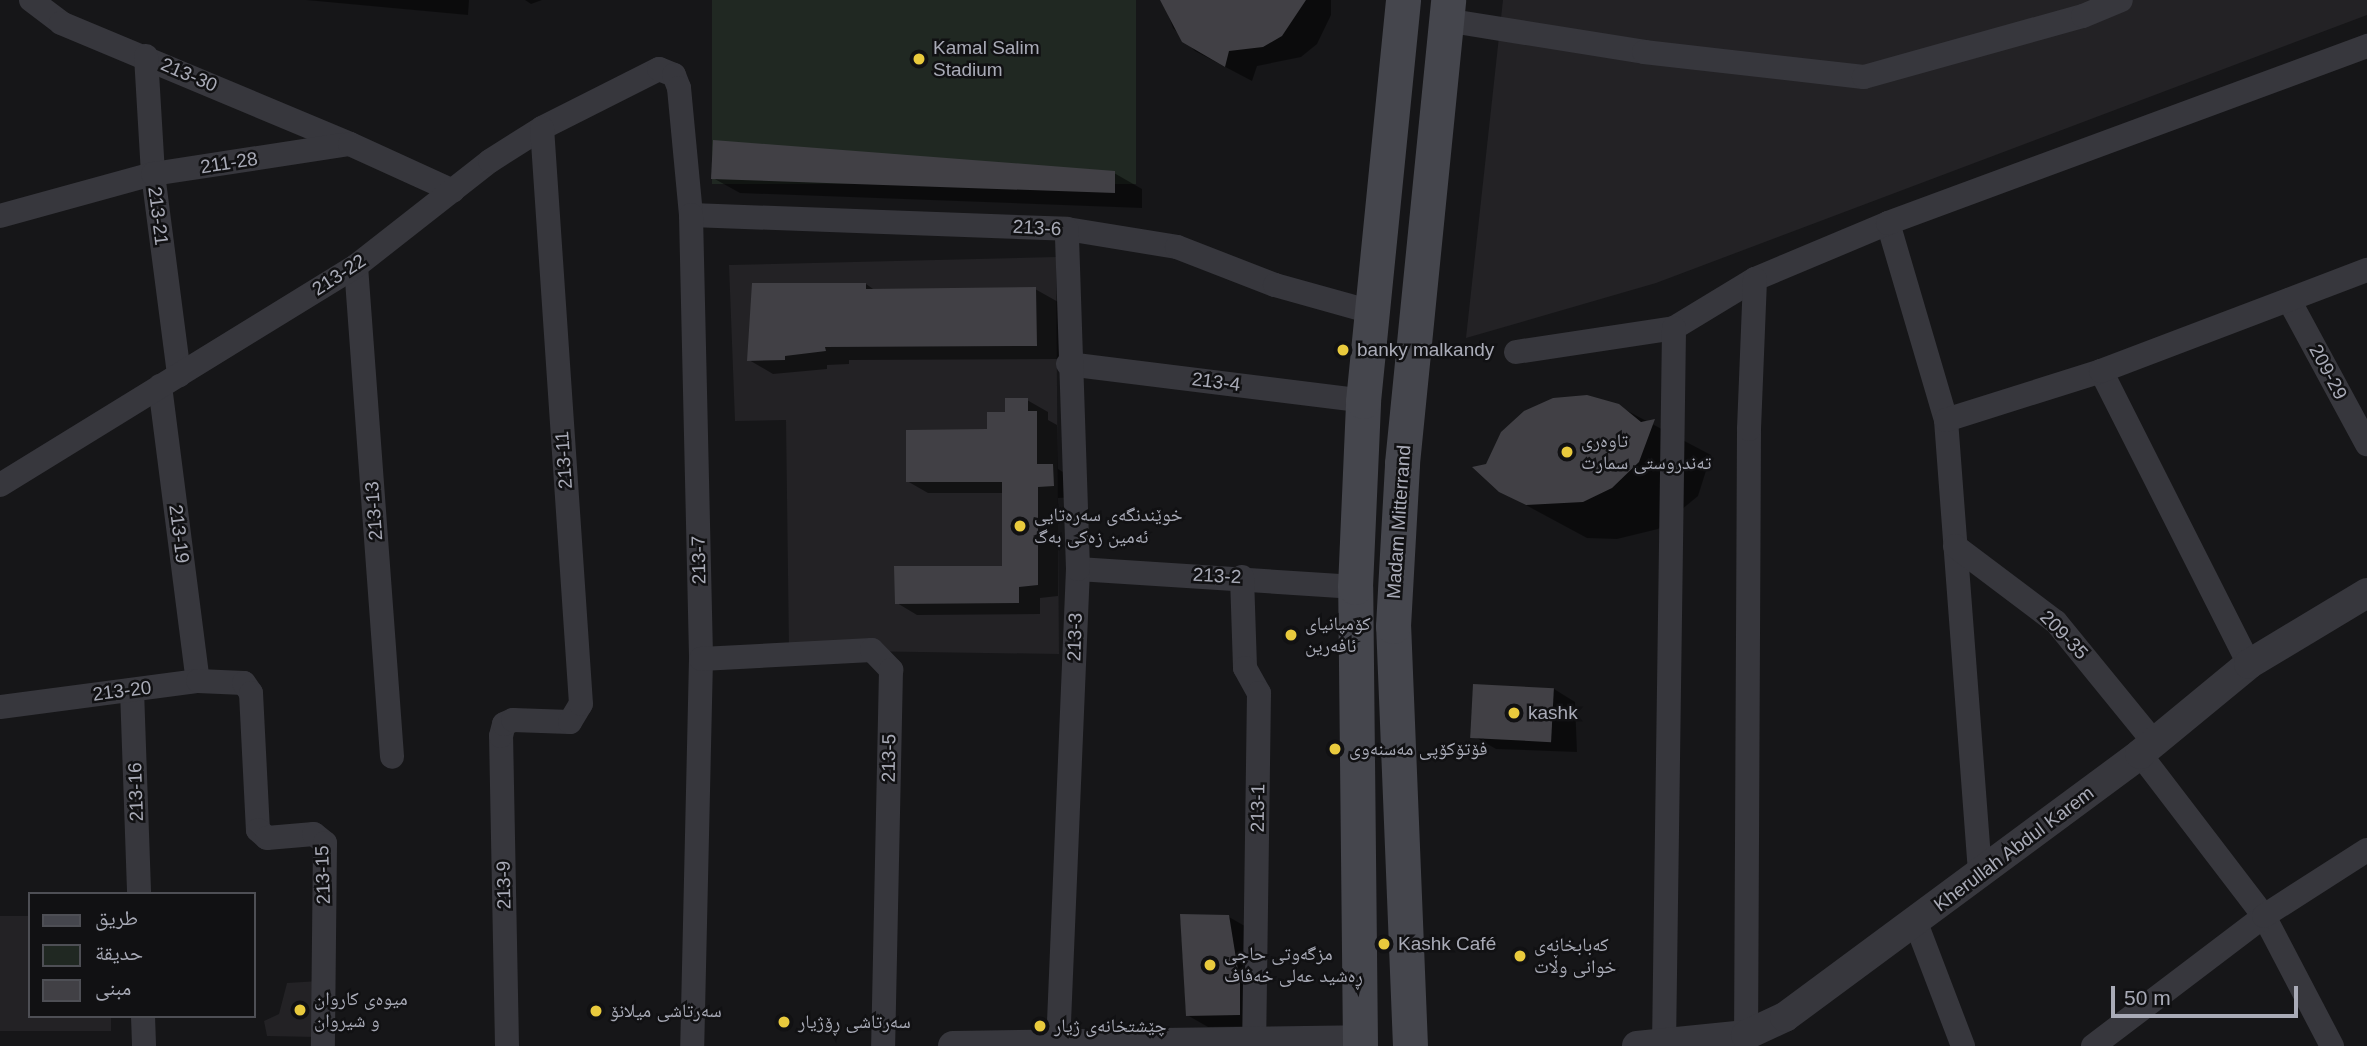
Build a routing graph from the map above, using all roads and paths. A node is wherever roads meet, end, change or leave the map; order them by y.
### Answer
1 (31, 0) edge
2 (1403, 0) edge
3 (2121, 0) edge
4 (2079, 8) edge
5 (1446, 10) edge
6 (2367, 46) edge
7 (146, 56) junction
8 (674, 75) joint
9 (542, 128) junction
10 (350, 144) junction
11 (153, 174) junction
12 (453, 191) junction
13 (691, 215) junction
14 (0, 216) edge
15 (1888, 223) junction
16 (1067, 229) junction
17 (356, 266) junction
18 (2367, 270) edge
19 (1755, 279) junction
20 (2289, 300) junction
21 (1372, 312) junction
22 (1674, 328) junction
23 (1516, 352) dead end
24 (1068, 364) junction
25 (2101, 371) junction
26 (170, 381) junction
27 (1363, 401) junction
28 (1945, 419) junction
29 (2367, 443) edge
30 (0, 485) edge
31 (1955, 546) junction
32 (1078, 569) junction
33 (1242, 577) junction
34 (1355, 587) junction
35 (2367, 593) edge
36 (701, 659) junction
37 (2249, 664) junction
38 (198, 681) junction
39 (244, 683) joint
40 (132, 690) junction
41 (0, 707) edge
42 (504, 724) joint
43 (2147, 748) junction
44 (391, 757) dead end
45 (2367, 850) edge
46 (1980, 873) junction
47 (139, 892) edge
48 (2264, 916) junction
49 (1916, 923) junction
50 (143, 1018) edge
51 (2122, 1037) edge
52 (1746, 1041) edge
53 (1359, 1043) edge
54 (1254, 1044) edge
55 (1058, 1045) edge
56 (1655, 1045) edge
57 (144, 1046) edge
58 (323, 1046) edge
59 (507, 1046) edge
60 (692, 1046) edge
61 (883, 1046) edge
62 (953, 1046) edge
63 (1410, 1046) edge
64 (1964, 1046) edge
65 (2093, 1046) edge
66 (2332, 1046) edge

1 - 7 street, 213-30
2 - 21 main road, Madam Mitterrand
3 - 4 street
4 - 5 street
5 - 63 main road, Madam Mitterrand
6 - 15 street
7 - 10 street, 213-30
7 - 11 street, 213-21
8 - 9 street, 213-22
8 - 13 street, 213-7
9 - 12 street, 213-22
9 - 42 street, 213-11
10 - 11 street, 211-28
10 - 12 street
11 - 14 street, 211-28
11 - 26 street, 213-21
12 - 17 street, 213-22
13 - 16 street, 213-6
13 - 36 street, 213-7
15 - 19 street
15 - 28 street
16 - 21 street, 213-6
16 - 24 street, 213-3
17 - 26 street, 213-22
17 - 44 street, 213-13
18 - 20 street
19 - 22 street
19 - 52 street
20 - 25 street
20 - 29 street, 209-29
21 - 27 main road, Madam Mitterrand
22 - 23 street
22 - 56 street
24 - 27 street, 213-4
24 - 32 street, 213-3
25 - 28 street
25 - 37 street
26 - 30 street, 213-22
26 - 38 street, 213-19
27 - 34 main road, Madam Mitterrand
28 - 31 street
31 - 43 street, 209-35
31 - 46 street
32 - 33 street, 213-2
32 - 55 street, 213-3
33 - 34 street, 213-2
33 - 54 street, 213-1
34 - 53 main road, Madam Mitterrand
35 - 37 street, Kherullah Abdul Karem
36 - 60 street, 213-7
36 - 61 street, 213-5
37 - 43 street, Kherullah Abdul Karem
38 - 39 street, 213-20
38 - 40 street, 213-20
39 - 58 street, 213-15
40 - 41 street, 213-20
40 - 47 street, 213-16
42 - 59 street, 213-9
43 - 46 street, Kherullah Abdul Karem
43 - 48 street, 209-35
45 - 48 street
46 - 49 street, Kherullah Abdul Karem
48 - 51 street
48 - 66 street, 209-35
49 - 52 street, Kherullah Abdul Karem
49 - 64 street
50 - 57 street
51 - 65 street
52 - 56 street, Kherullah Abdul Karem
53 - 54 street
54 - 55 street
55 - 62 street

